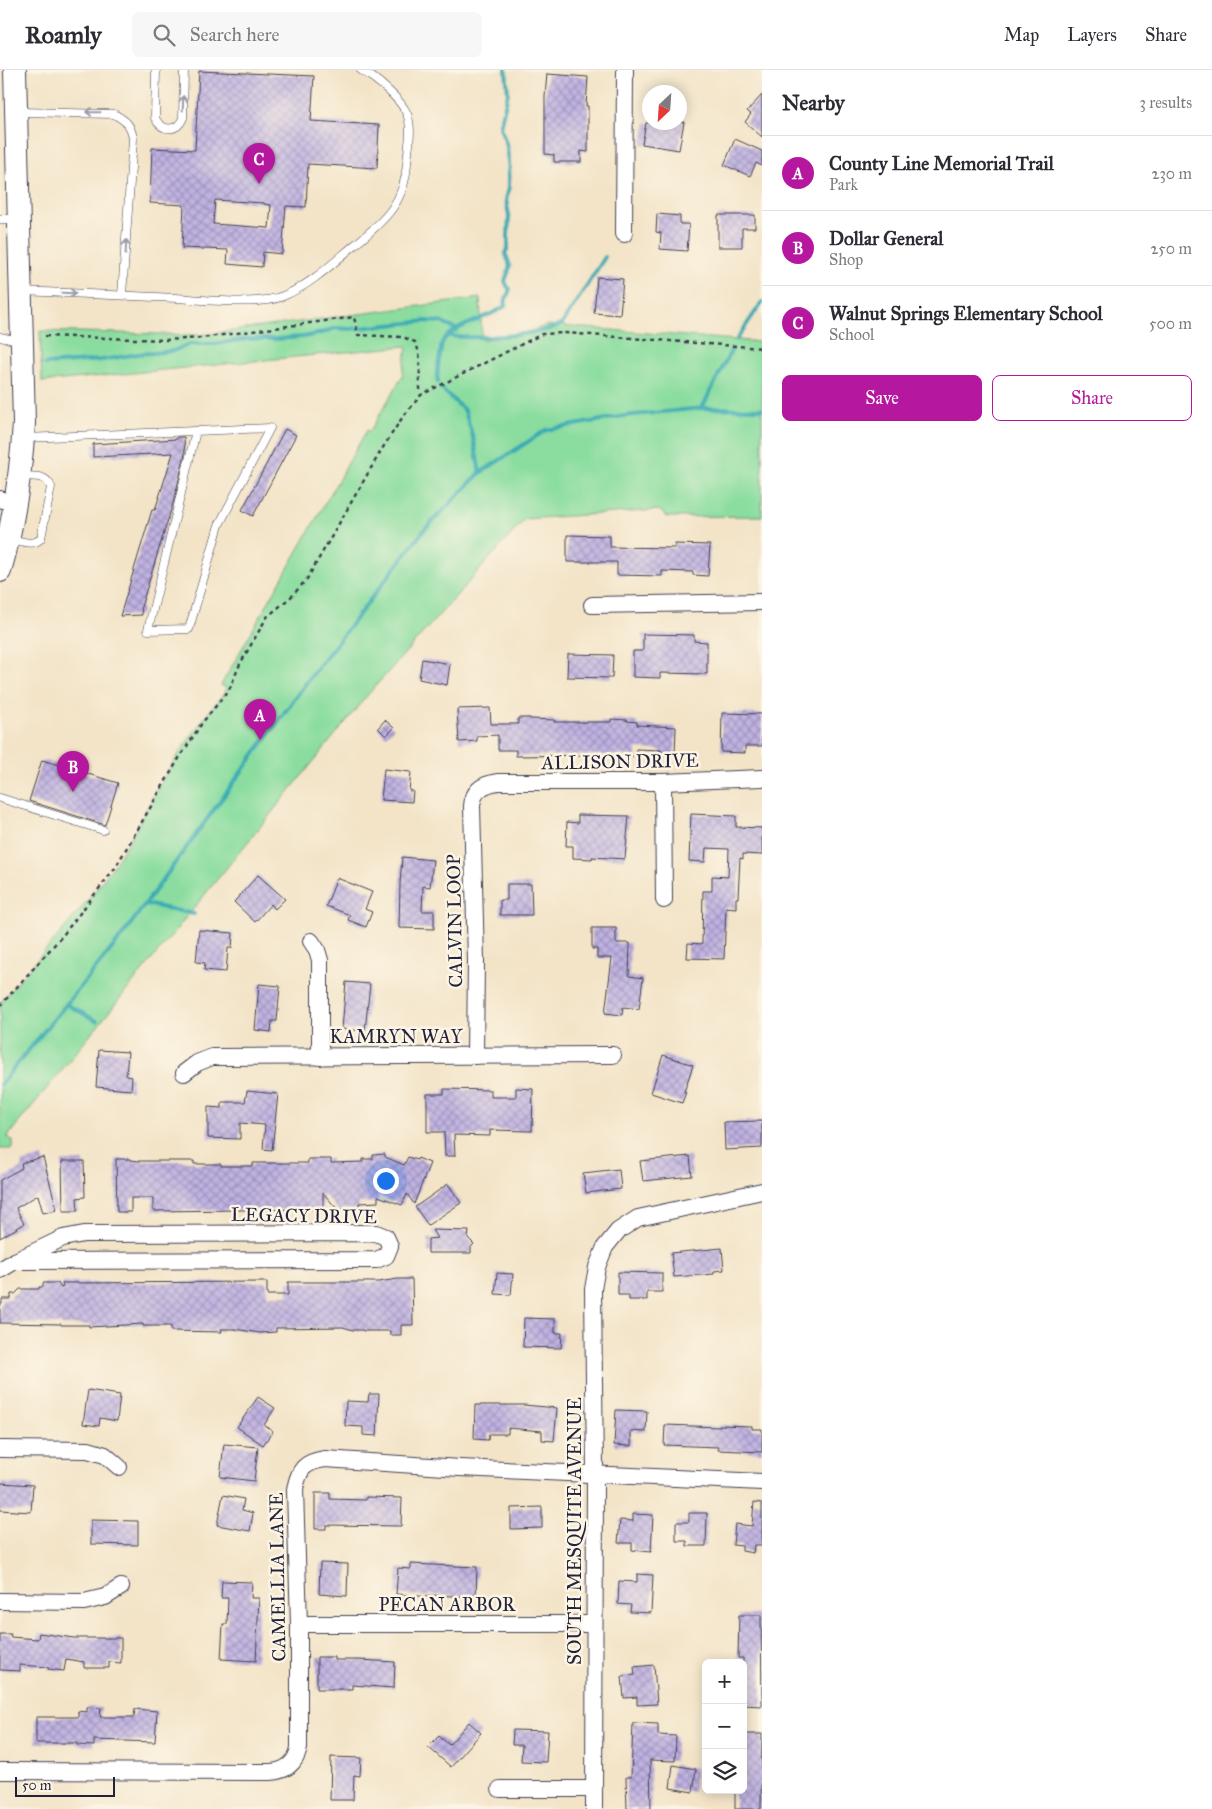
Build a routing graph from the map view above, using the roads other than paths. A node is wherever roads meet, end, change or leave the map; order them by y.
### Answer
1 (15, 70) edge
2 (156, 70) edge
3 (184, 70) edge
4 (361, 70) edge
5 (625, 70) edge
6 (16, 112) junction
7 (9, 219) edge
8 (624, 234) dead end
9 (20, 291) junction
10 (122, 295) junction
11 (11, 339) edge
12 (196, 431) junction
13 (23, 438) junction
14 (20, 476) junction
15 (8, 502) edge
16 (9, 539) junction
17 (0, 571) edge
18 (762, 602) edge
19 (592, 604) dead end
20 (762, 778) edge
21 (663, 782) junction
22 (480, 788) joint
23 (0, 798) edge
24 (103, 830) dead end
25 (664, 900) dead end
26 (311, 941) dead end
27 (613, 1055) dead end
28 (475, 1056) junction
29 (320, 1057) junction
30 (184, 1073) dead end
31 (762, 1191) edge
32 (15, 1262) junction
33 (0, 1270) edge
34 (0, 1449) edge
35 (119, 1467) dead end
36 (596, 1473) junction
37 (762, 1482) edge
38 (121, 1587) dead end
39 (0, 1601) edge
40 (299, 1624) junction
41 (594, 1624) junction
42 (0, 1771) edge
43 (594, 1788) junction
44 (500, 1789) dead end
45 (594, 1809) edge

1 - 6 street
2 -> 3 lane
4 - 10 lane
5 - 8 street
6 - 7 street
10 -> 6 lane
7 - 9 street
9 -> 10 lane
9 - 11 street
11 - 13 street
12 - 12 lane
12 - 13 lane
13 - 14 street
14 - 15 street
14 - 16 lane
15 - 16 street
16 - 17 street
18 - 19 street
20 - 21 street, ALLISON DRIVE
21 - 22 street, ALLISON DRIVE
21 - 25 street
22 - 28 street, CALVIN LOOP
23 - 24 lane
26 - 29 street
27 - 28 street, KAMRYN WAY
28 - 29 street, KAMRYN WAY
29 - 30 street, KAMRYN WAY
31 - 36 street, SOUTH MESQUITE AVENUE
32 - 32 street, LEGACY DRIVE
32 - 33 street, LEGACY DRIVE
34 - 35 street
36 - 37 street, CAMELLIA LANE
36 - 40 street, CAMELLIA LANE
36 - 41 street, SOUTH MESQUITE AVENUE
38 - 39 street
40 - 41 street, PECAN ARBOR
40 - 42 street, CAMELLIA LANE
41 - 43 street, SOUTH MESQUITE AVENUE
43 - 44 street
43 - 45 street, SOUTH MESQUITE AVENUE

